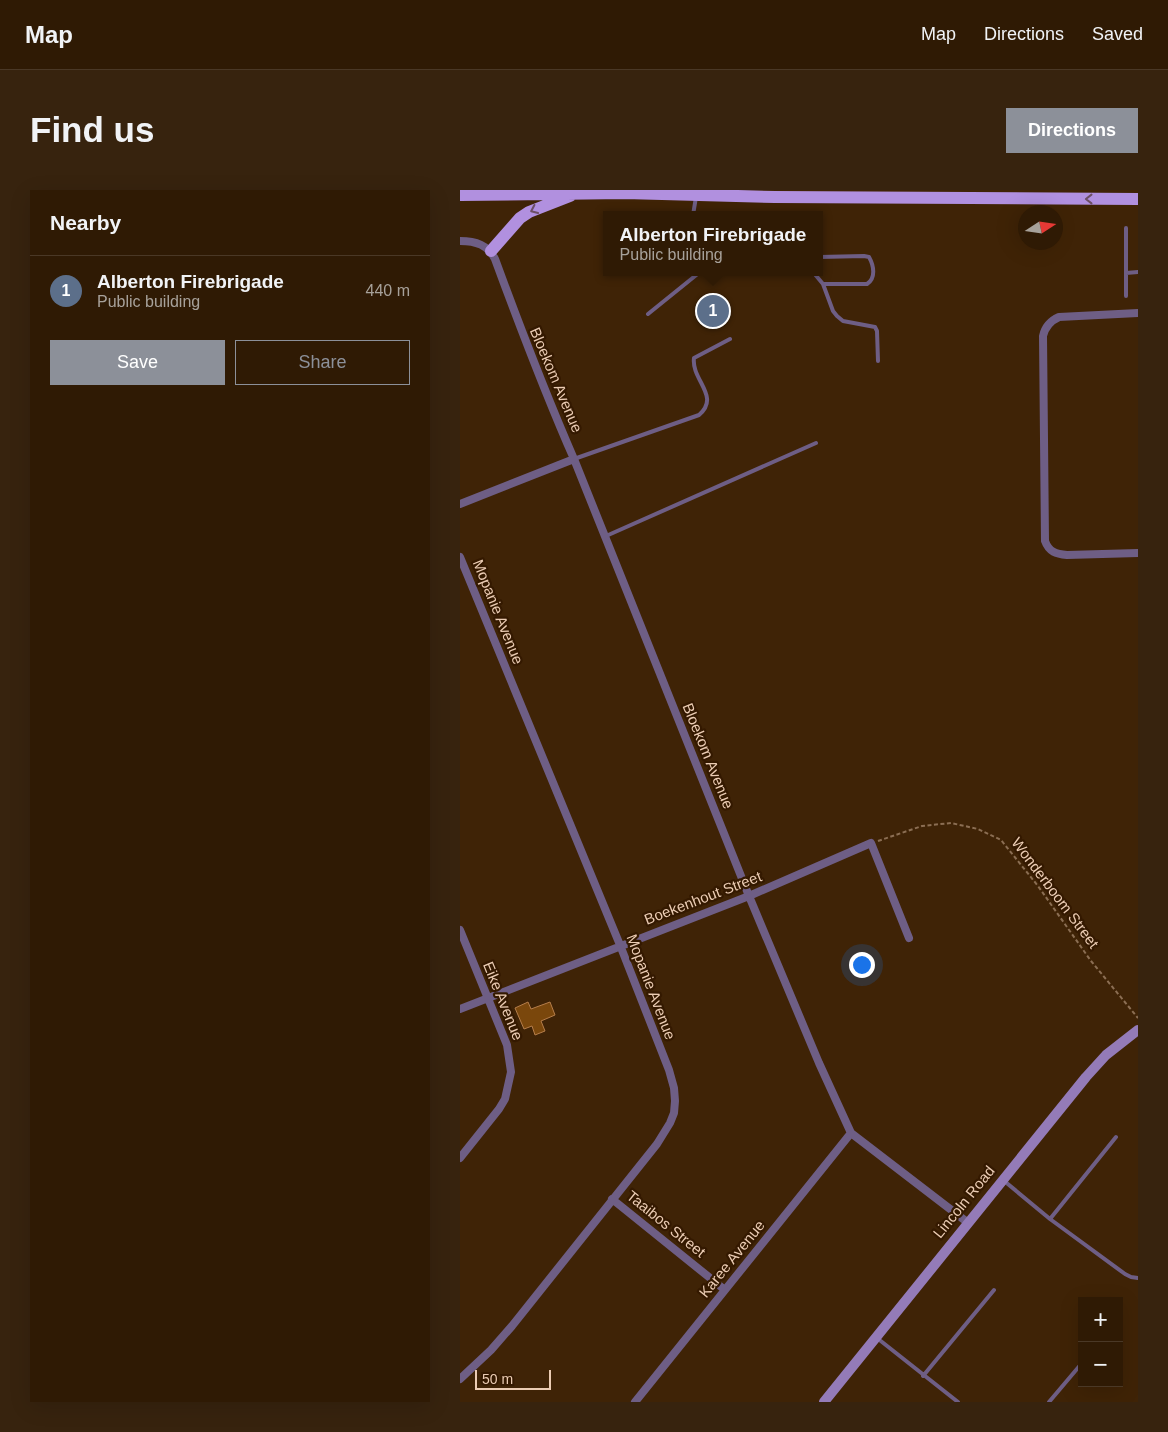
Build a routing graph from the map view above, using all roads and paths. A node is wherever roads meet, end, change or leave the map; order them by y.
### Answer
1 (579, 193) junction
2 (696, 193) edge
3 (460, 195) edge
4 (1138, 199) edge
5 (694, 211) edge
6 (1126, 228) dead end
7 (460, 241) edge
8 (491, 251) junction
9 (823, 257) edge
10 (1138, 272) edge
11 (1126, 273) junction
12 (694, 276) edge
13 (816, 276) edge
14 (823, 284) junction
15 (1126, 296) dead end
16 (1138, 313) edge
17 (648, 314) dead end
18 (730, 340) dead end
19 (878, 361) dead end
20 (816, 443) dead end
21 (574, 459) junction
22 (460, 504) edge
23 (605, 537) junction
24 (1138, 553) edge
25 (460, 557) edge
26 (871, 843) junction
27 (749, 896) junction
28 (460, 930) edge
29 (909, 938) dead end
30 (620, 945) junction
31 (488, 1000) junction
32 (460, 1009) edge
33 (1138, 1018) edge
34 (1138, 1030) edge
35 (851, 1133) junction
36 (1116, 1137) dead end
37 (460, 1158) edge
38 (1002, 1179) junction
39 (612, 1199) junction
40 (1050, 1219) junction
41 (967, 1222) junction
42 (1138, 1278) edge
43 (725, 1290) junction
44 (994, 1290) dead end
45 (876, 1337) junction
46 (1078, 1367) edge
47 (923, 1376) junction
48 (460, 1379) edge
49 (635, 1402) edge
50 (824, 1402) edge
51 (958, 1402) edge
52 (1049, 1402) edge

1 - 2 main road
1 - 3 main road
1 -> 8 main road
4 -> 2 main road
2 - 5 lane
6 - 11 lane
7 - 8 street
8 - 21 street, Bloekom Avenue
9 - 14 lane
10 - 11 lane
11 - 15 lane
12 - 17 lane
13 - 14 lane
14 - 19 lane
16 - 24 street
18 - 21 lane
20 - 23 lane
21 - 22 street
21 - 23 street, Bloekom Avenue
23 - 27 street, Bloekom Avenue
25 - 30 street, Mopanie Avenue
26 - 27 street, Boekenhout Street
26 - 29 street
26 - 33 path, Wonderboom Street
27 - 30 street, Boekenhout Street
27 - 35 street, Bloekom Avenue
28 - 31 street, Eike Avenue
30 - 31 street, Boekenhout Street
30 - 39 street, Mopanie Avenue
31 - 32 street, Boekenhout Street
31 - 37 street, Eike Avenue
34 - 38 street, Lincoln Road
35 - 41 street, Bloekom Avenue
35 - 43 street, Karee Avenue
36 - 40 lane
38 - 40 lane
38 - 41 street, Lincoln Road
39 - 43 street, Taaibos Street
39 - 48 street, Mopanie Avenue
40 - 42 lane
41 - 45 street, Lincoln Road
43 - 49 street, Karee Avenue
44 - 47 lane
45 - 47 lane
45 - 50 street, Lincoln Road
46 - 52 lane
47 - 51 lane

